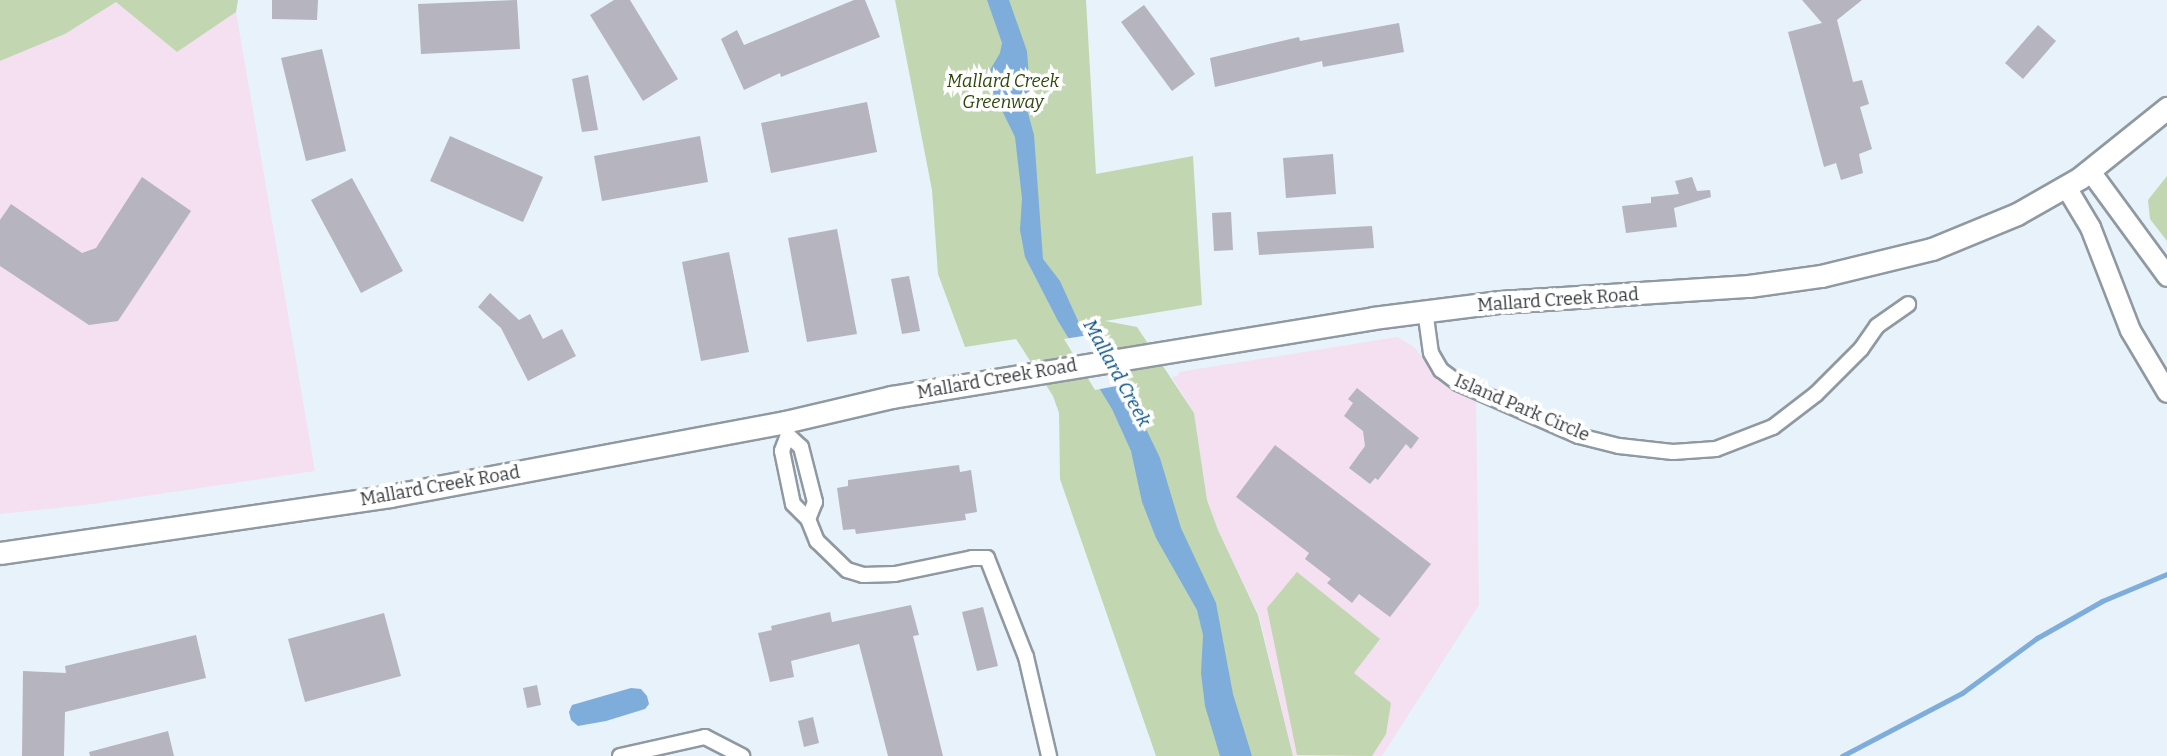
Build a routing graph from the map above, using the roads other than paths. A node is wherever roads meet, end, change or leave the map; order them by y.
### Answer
1 (2167, 108) edge
2 (2090, 171) junction
3 (2066, 187) junction
4 (2167, 276) edge
5 (1908, 304) dead end
6 (1425, 310) junction
7 (2167, 392) edge
8 (787, 428) junction
9 (808, 519) junction
10 (0, 552) edge
11 (742, 755) edge
12 (620, 756) edge
13 (1049, 756) edge

1 - 2 main road, Mallard Creek Road
2 - 3 main road, Mallard Creek Road
2 - 4 street
3 - 6 main road, Mallard Creek Road
3 - 7 street
5 - 6 street, Island Park Circle
6 - 8 main road, Mallard Creek Road
8 - 9 street
8 - 9 street
8 - 10 main road, Mallard Creek Road
9 - 13 street
11 - 12 street

